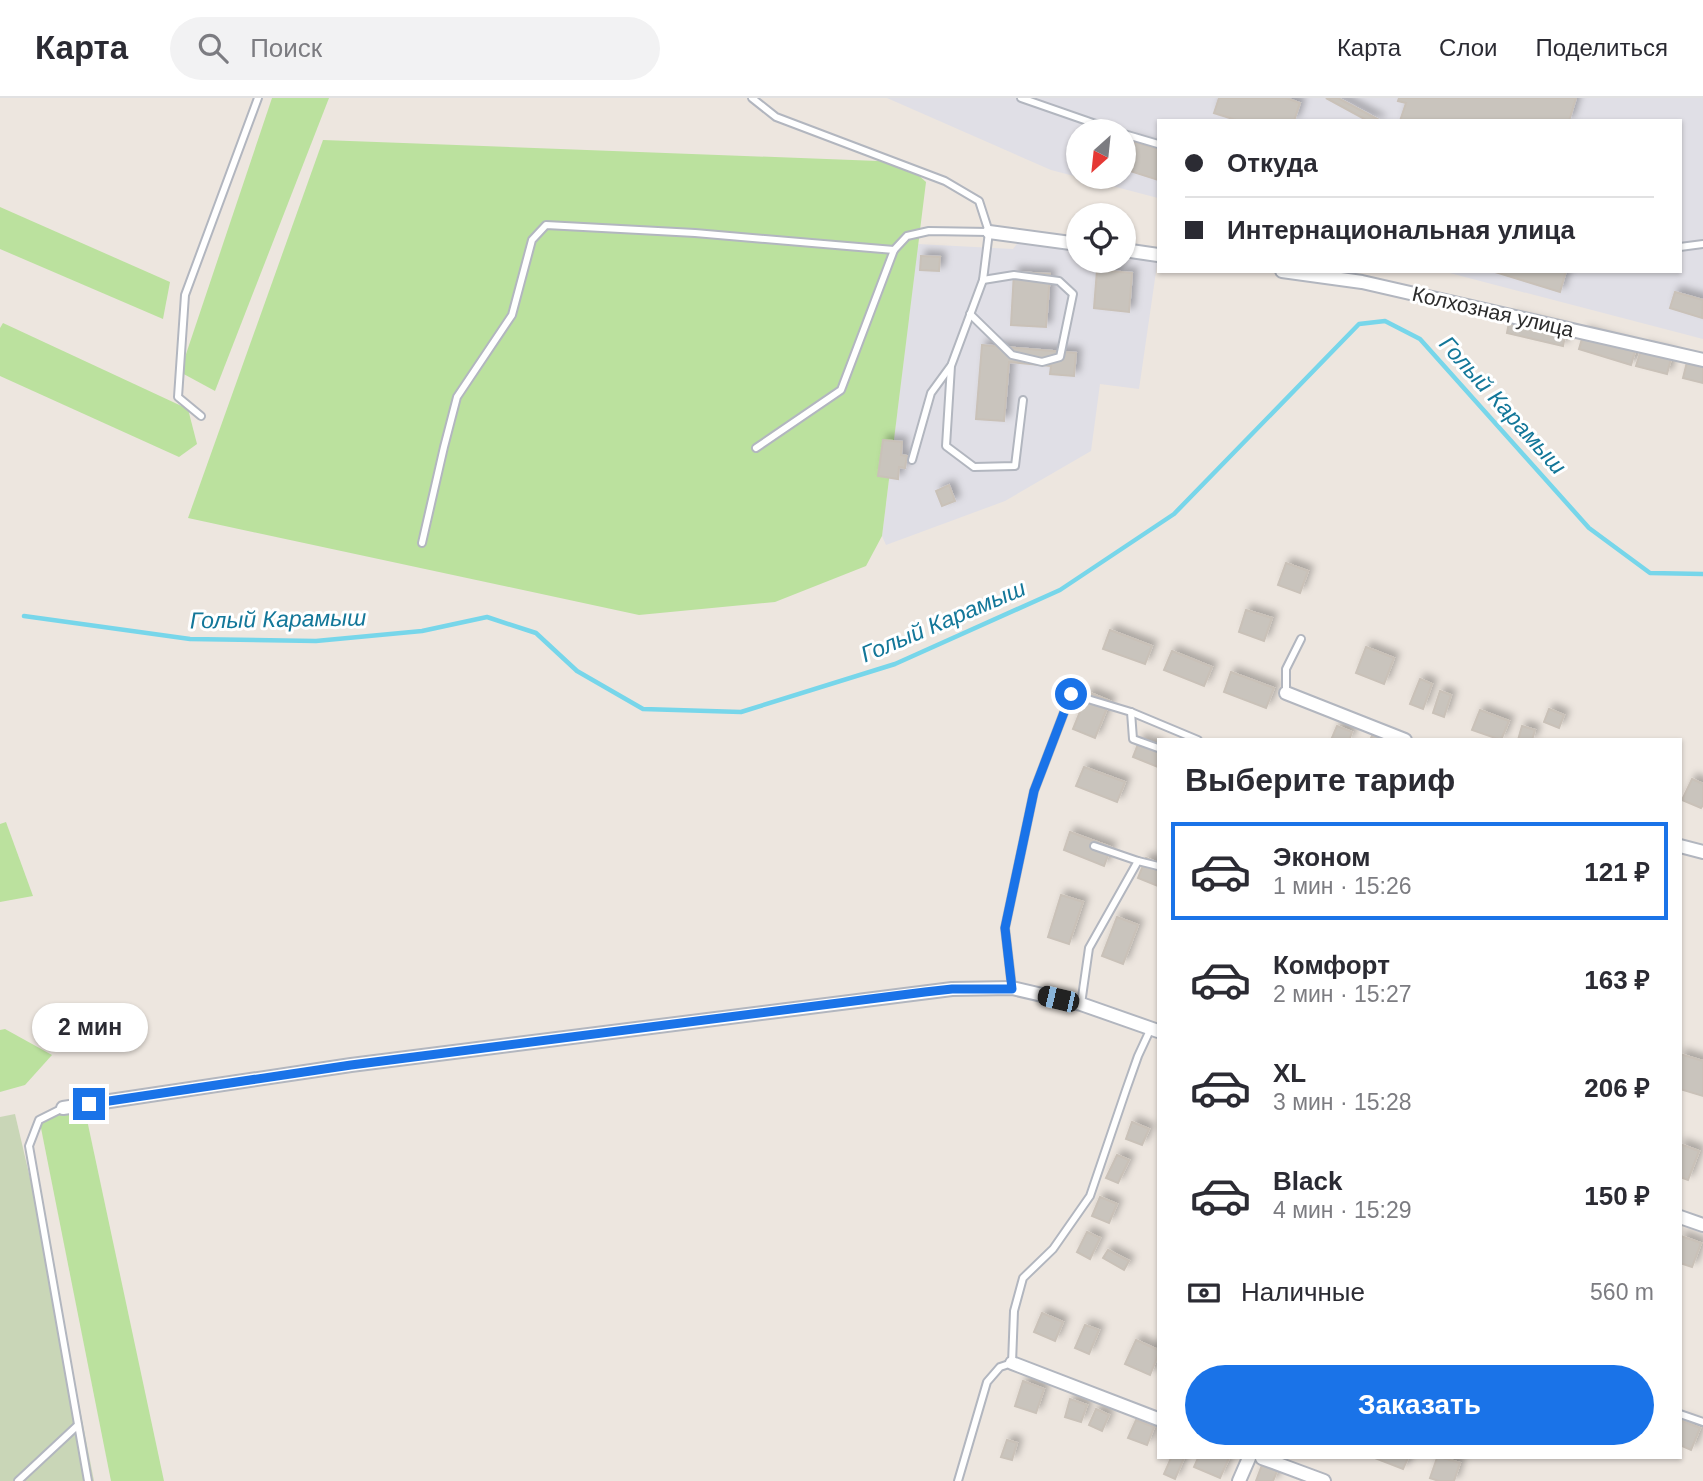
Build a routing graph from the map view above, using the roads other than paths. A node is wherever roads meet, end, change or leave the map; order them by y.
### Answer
1 (258, 98) edge
2 (752, 98) edge
3 (1021, 98) edge
4 (1081, 119) edge
5 (1136, 138) edge
6 (1157, 144) edge
7 (989, 232) junction
8 (1066, 242) edge
9 (1703, 244) edge
10 (1682, 247) edge
11 (894, 250) junction
12 (1136, 252) edge
13 (1157, 255) edge
14 (1297, 273) edge
15 (983, 280) junction
16 (970, 314) junction
17 (1703, 360) edge
18 (951, 366) junction
19 (1023, 400) dead end
20 (201, 416) dead end
21 (756, 448) dead end
22 (912, 460) dead end
23 (422, 542) dead end
24 (1301, 639) dead end
25 (1286, 693) joint
26 (1131, 712) junction
27 (1193, 738) edge
28 (1400, 738) edge
29 (1157, 748) edge
30 (1094, 846) dead end
31 (1682, 847) edge
32 (1703, 852) edge
33 (1138, 861) junction
34 (1157, 866) edge
35 (1012, 989) junction
36 (1081, 1004) junction
37 (1155, 1030) edge
38 (63, 1108) joint
39 (1682, 1218) edge
40 (1703, 1225) edge
41 (1012, 1363) junction
42 (1682, 1415) edge
43 (1157, 1419) edge
44 (1703, 1422) edge
45 (78, 1425) junction
46 (1249, 1459) edge
47 (1265, 1459) edge
48 (19, 1481) edge
49 (88, 1481) edge
50 (958, 1481) edge
51 (1239, 1481) edge
52 (1324, 1481) edge

1 - 20 lane
2 - 7 lane
3 - 4 lane
5 - 6 lane
7 - 8 street
7 - 11 lane
7 - 15 lane
9 - 10 lane
11 - 21 lane
11 - 23 lane
12 - 13 street
14 - 17 street, Колхозная улица
15 - 16 lane
15 - 16 lane
16 - 18 lane
18 - 19 lane
18 - 22 lane
24 - 25 lane
25 - 28 street
26 - 27 lane
26 - 29 lane
26 - 35 lane
30 - 33 lane
31 - 32 street
33 - 34 lane
33 - 36 lane
35 - 36 street
35 - 38 street
36 - 37 street
37 - 41 lane
38 - 45 lane
39 - 40 street
41 - 43 street
41 - 50 lane
42 - 44 lane
45 - 48 lane
45 - 49 lane
46 - 51 street
47 - 52 street

